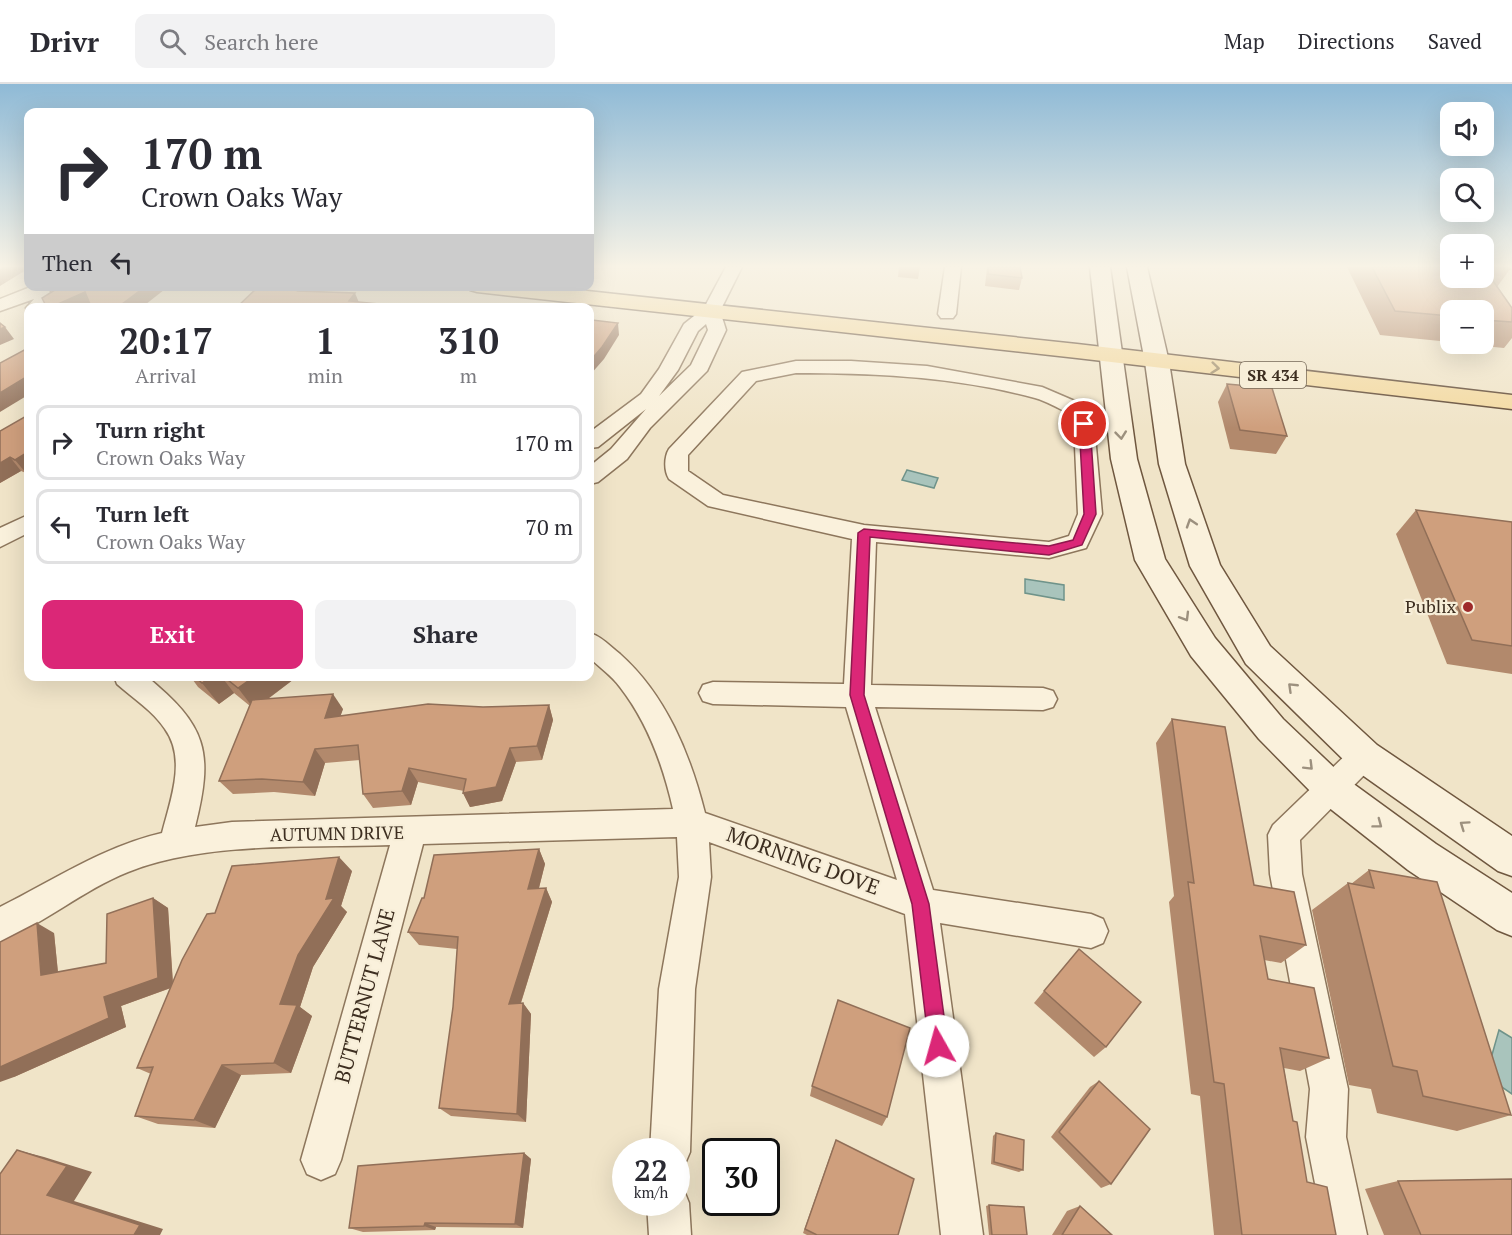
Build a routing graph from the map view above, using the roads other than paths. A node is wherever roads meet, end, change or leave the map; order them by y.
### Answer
1 (699, 321) edge
2 (714, 321) edge
3 (847, 321) edge
4 (1103, 321) edge
5 (1148, 321) edge
6 (1104, 339) junction
7 (1194, 343) dead end
8 (1154, 350) junction
9 (1422, 369) dead end
10 (1509, 396) edge
11 (595, 435) edge
12 (594, 474) edge
13 (24, 526) edge
14 (864, 533) junction
15 (0, 539) edge
16 (594, 647) edge
17 (132, 681) edge
18 (713, 693) dead end
19 (857, 695) junction
20 (1043, 699) dead end
21 (1364, 756) junction
22 (1331, 788) junction
23 (692, 822) junction
24 (410, 832) junction
25 (175, 843) junction
26 (1512, 858) edge
27 (921, 904) junction
28 (1512, 916) edge
29 (0, 925) edge
30 (1091, 931) dead end
31 (671, 1138) edge
32 (321, 1160) dead end
33 (669, 1216) edge
34 (670, 1235) edge
35 (962, 1235) edge
36 (1346, 1235) edge

1 - 11 street
2 - 12 street
3 - 6 main road, SR 434
4 - 6 main road
5 - 8 main road
6 - 8 main road, SR 434
6 -> 22 main road
7 - 8 main road, SR 434
8 -> 10 main road, SR 434
21 -> 8 main road
9 - 10 main road, SR 434
13 - 15 street
14 - 14 street
14 - 19 street
16 - 23 street
17 - 25 street
18 - 19 street
19 - 20 street
19 - 27 street
21 - 22 street
26 -> 21 main road
22 -> 28 main road
22 - 36 street
23 - 24 street, AUTUMN DRIVE
23 - 27 street, MORNING DOVE
23 - 31 street
24 - 25 street, AUTUMN DRIVE
24 - 32 street, BUTTERNUT LANE
25 - 29 street, AUTUMN DRIVE
27 - 30 street, MORNING DOVE
27 - 35 street
33 - 34 street

